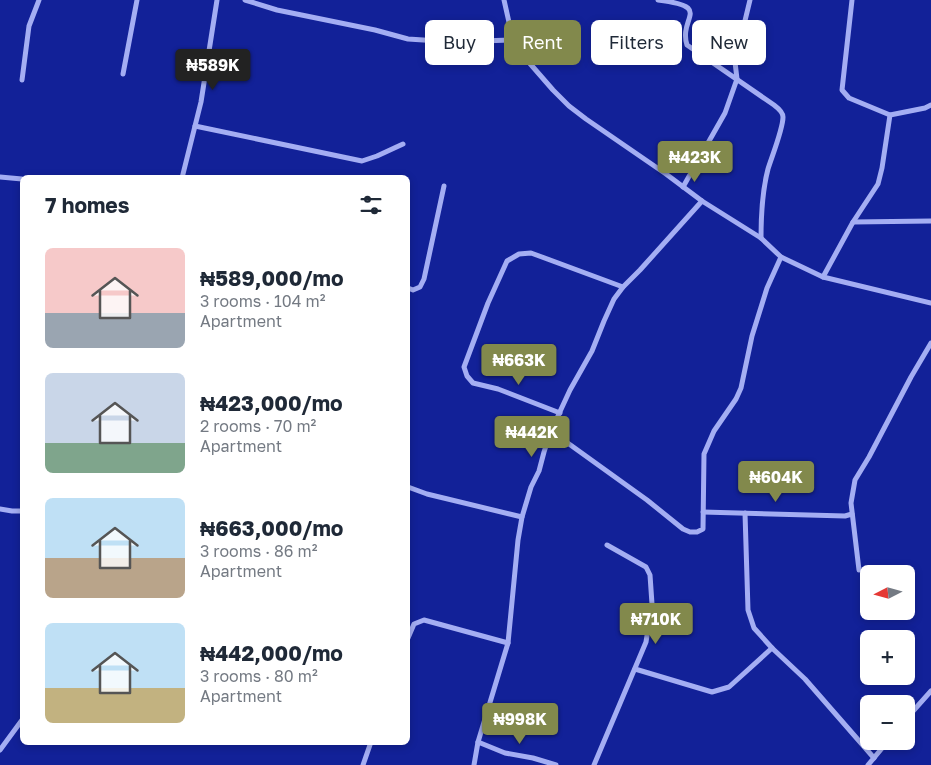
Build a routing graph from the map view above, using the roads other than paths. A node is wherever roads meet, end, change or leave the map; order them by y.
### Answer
1 (39, 0) edge
2 (137, 0) edge
3 (216, 0) edge
4 (245, 0) edge
5 (504, 0) edge
6 (658, 0) edge
7 (750, 0) edge
8 (852, 0) edge
9 (508, 20) edge
10 (504, 40) edge
11 (532, 65) edge
12 (123, 74) dead end
13 (737, 79) junction
14 (22, 80) dead end
15 (931, 105) edge
16 (890, 115) junction
17 (195, 126) junction
18 (403, 144) dead end
19 (183, 175) edge
20 (0, 177) edge
21 (20, 179) edge
22 (444, 186) dead end
23 (683, 186) junction
24 (702, 201) junction
25 (853, 222) junction
26 (931, 222) edge
27 (761, 238) junction
28 (781, 257) junction
29 (823, 276) junction
30 (623, 287) junction
31 (410, 289) edge
32 (931, 304) edge
33 (931, 343) edge
34 (560, 413) junction
35 (551, 431) junction
36 (410, 488) edge
37 (0, 509) edge
38 (20, 511) edge
39 (703, 512) junction
40 (745, 513) junction
41 (852, 514) junction
42 (522, 517) junction
43 (608, 545) dead end
44 (859, 570) dead end
45 (410, 633) edge
46 (508, 643) junction
47 (772, 648) junction
48 (635, 669) junction
49 (931, 692) edge
50 (915, 709) edge
51 (20, 723) edge
52 (478, 742) junction
53 (370, 745) edge
54 (0, 750) edge
55 (881, 750) edge
56 (874, 758) junction
57 (363, 765) edge
58 (474, 765) edge
59 (556, 765) edge
60 (594, 765) edge
61 (868, 765) edge

1 - 14 street
2 - 12 street
3 - 17 street
4 - 10 street
5 - 9 street
6 - 13 street
7 - 13 street
8 - 16 street
11 - 23 street
13 - 23 street
13 - 27 street
15 - 16 street
16 - 25 street
17 - 18 street
17 - 19 street
20 - 21 street
22 - 31 street
23 - 24 street
24 - 27 street
24 - 30 street
25 - 26 street
25 - 29 street
27 - 28 street
28 - 29 street
28 - 39 street
29 - 32 street
30 - 34 street
30 - 34 street
33 - 41 street
34 - 35 street
35 - 39 street
35 - 42 street
36 - 42 street
37 - 38 street
39 - 40 street
40 - 41 street
40 - 47 street
41 - 44 street
42 - 46 street
43 - 48 street
45 - 46 street
46 - 52 street
47 - 48 street
47 - 56 street
48 - 60 street
49 - 50 street
51 - 54 street
52 - 58 street
52 - 59 street
53 - 57 street
55 - 56 street
56 - 61 street

